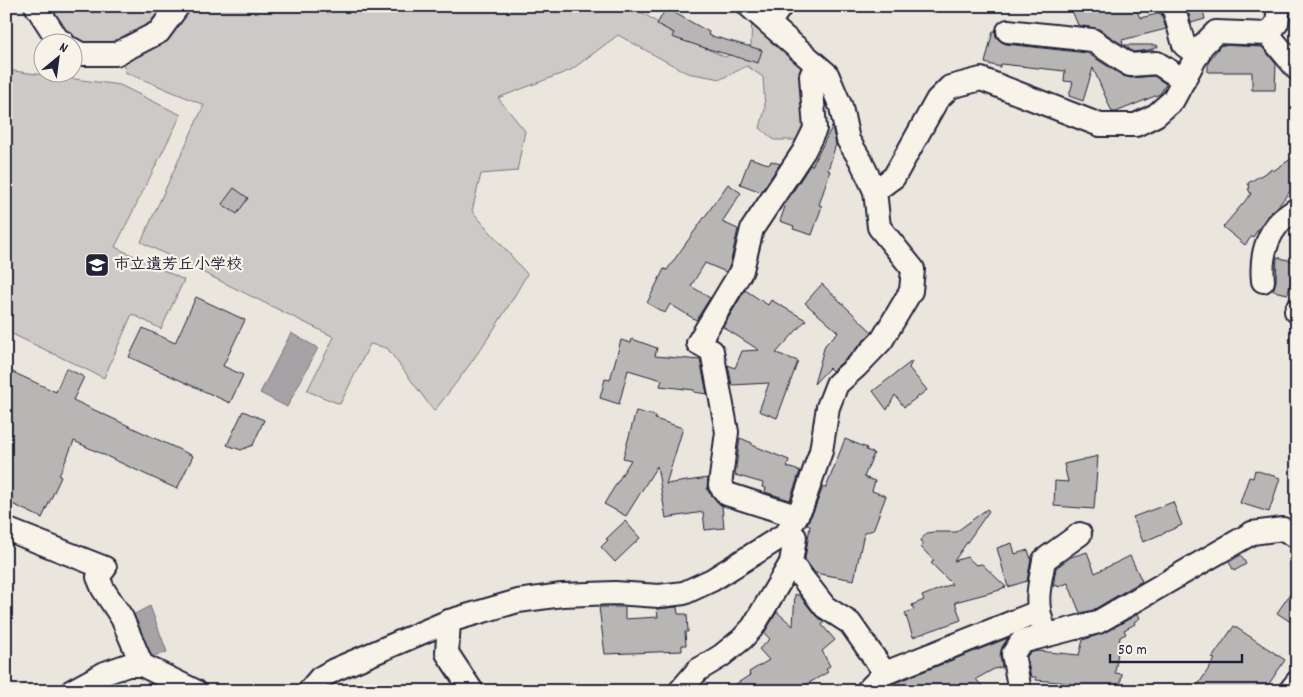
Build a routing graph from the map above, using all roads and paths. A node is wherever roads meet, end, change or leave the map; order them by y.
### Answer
1 (36, 6) edge
2 (178, 6) edge
3 (750, 6) edge
4 (1173, 6) edge
5 (1279, 6) edge
6 (775, 15) edge
7 (1008, 30) dead end
8 (53, 32) edge
9 (1268, 34) junction
10 (82, 54) edge
11 (1198, 55) junction
12 (816, 65) junction
13 (1297, 70) edge
14 (1184, 80) junction
15 (875, 191) junction
16 (1297, 209) edge
17 (1263, 281) dead end
18 (791, 525) junction
19 (6, 529) edge
20 (1080, 534) dead end
21 (1297, 537) edge
22 (791, 564) junction
23 (1038, 612) junction
24 (449, 621) junction
25 (1046, 635) junction
26 (142, 665) junction
27 (885, 673) junction
28 (1297, 682) edge
29 (72, 691) edge
30 (195, 691) edge
31 (310, 691) edge
32 (472, 691) edge
33 (680, 691) edge
34 (867, 691) edge
35 (1020, 691) edge
36 (1290, 691) edge

1 - 8 street
2 - 10 street
3 - 6 street
4 - 11 street
5 - 9 street
6 - 12 street
7 - 14 street
9 - 11 street
9 - 13 street
11 - 14 street
12 - 15 street
12 - 18 street
14 - 15 street
15 - 18 street
16 - 17 street
18 - 22 street
18 - 24 street
19 - 26 street
20 - 23 street
21 - 25 street
22 - 27 street
22 - 33 street
23 - 25 street
23 - 27 street
24 - 31 street
24 - 32 street
25 - 35 street
26 - 29 street
26 - 30 street
27 - 34 street
28 - 36 street

